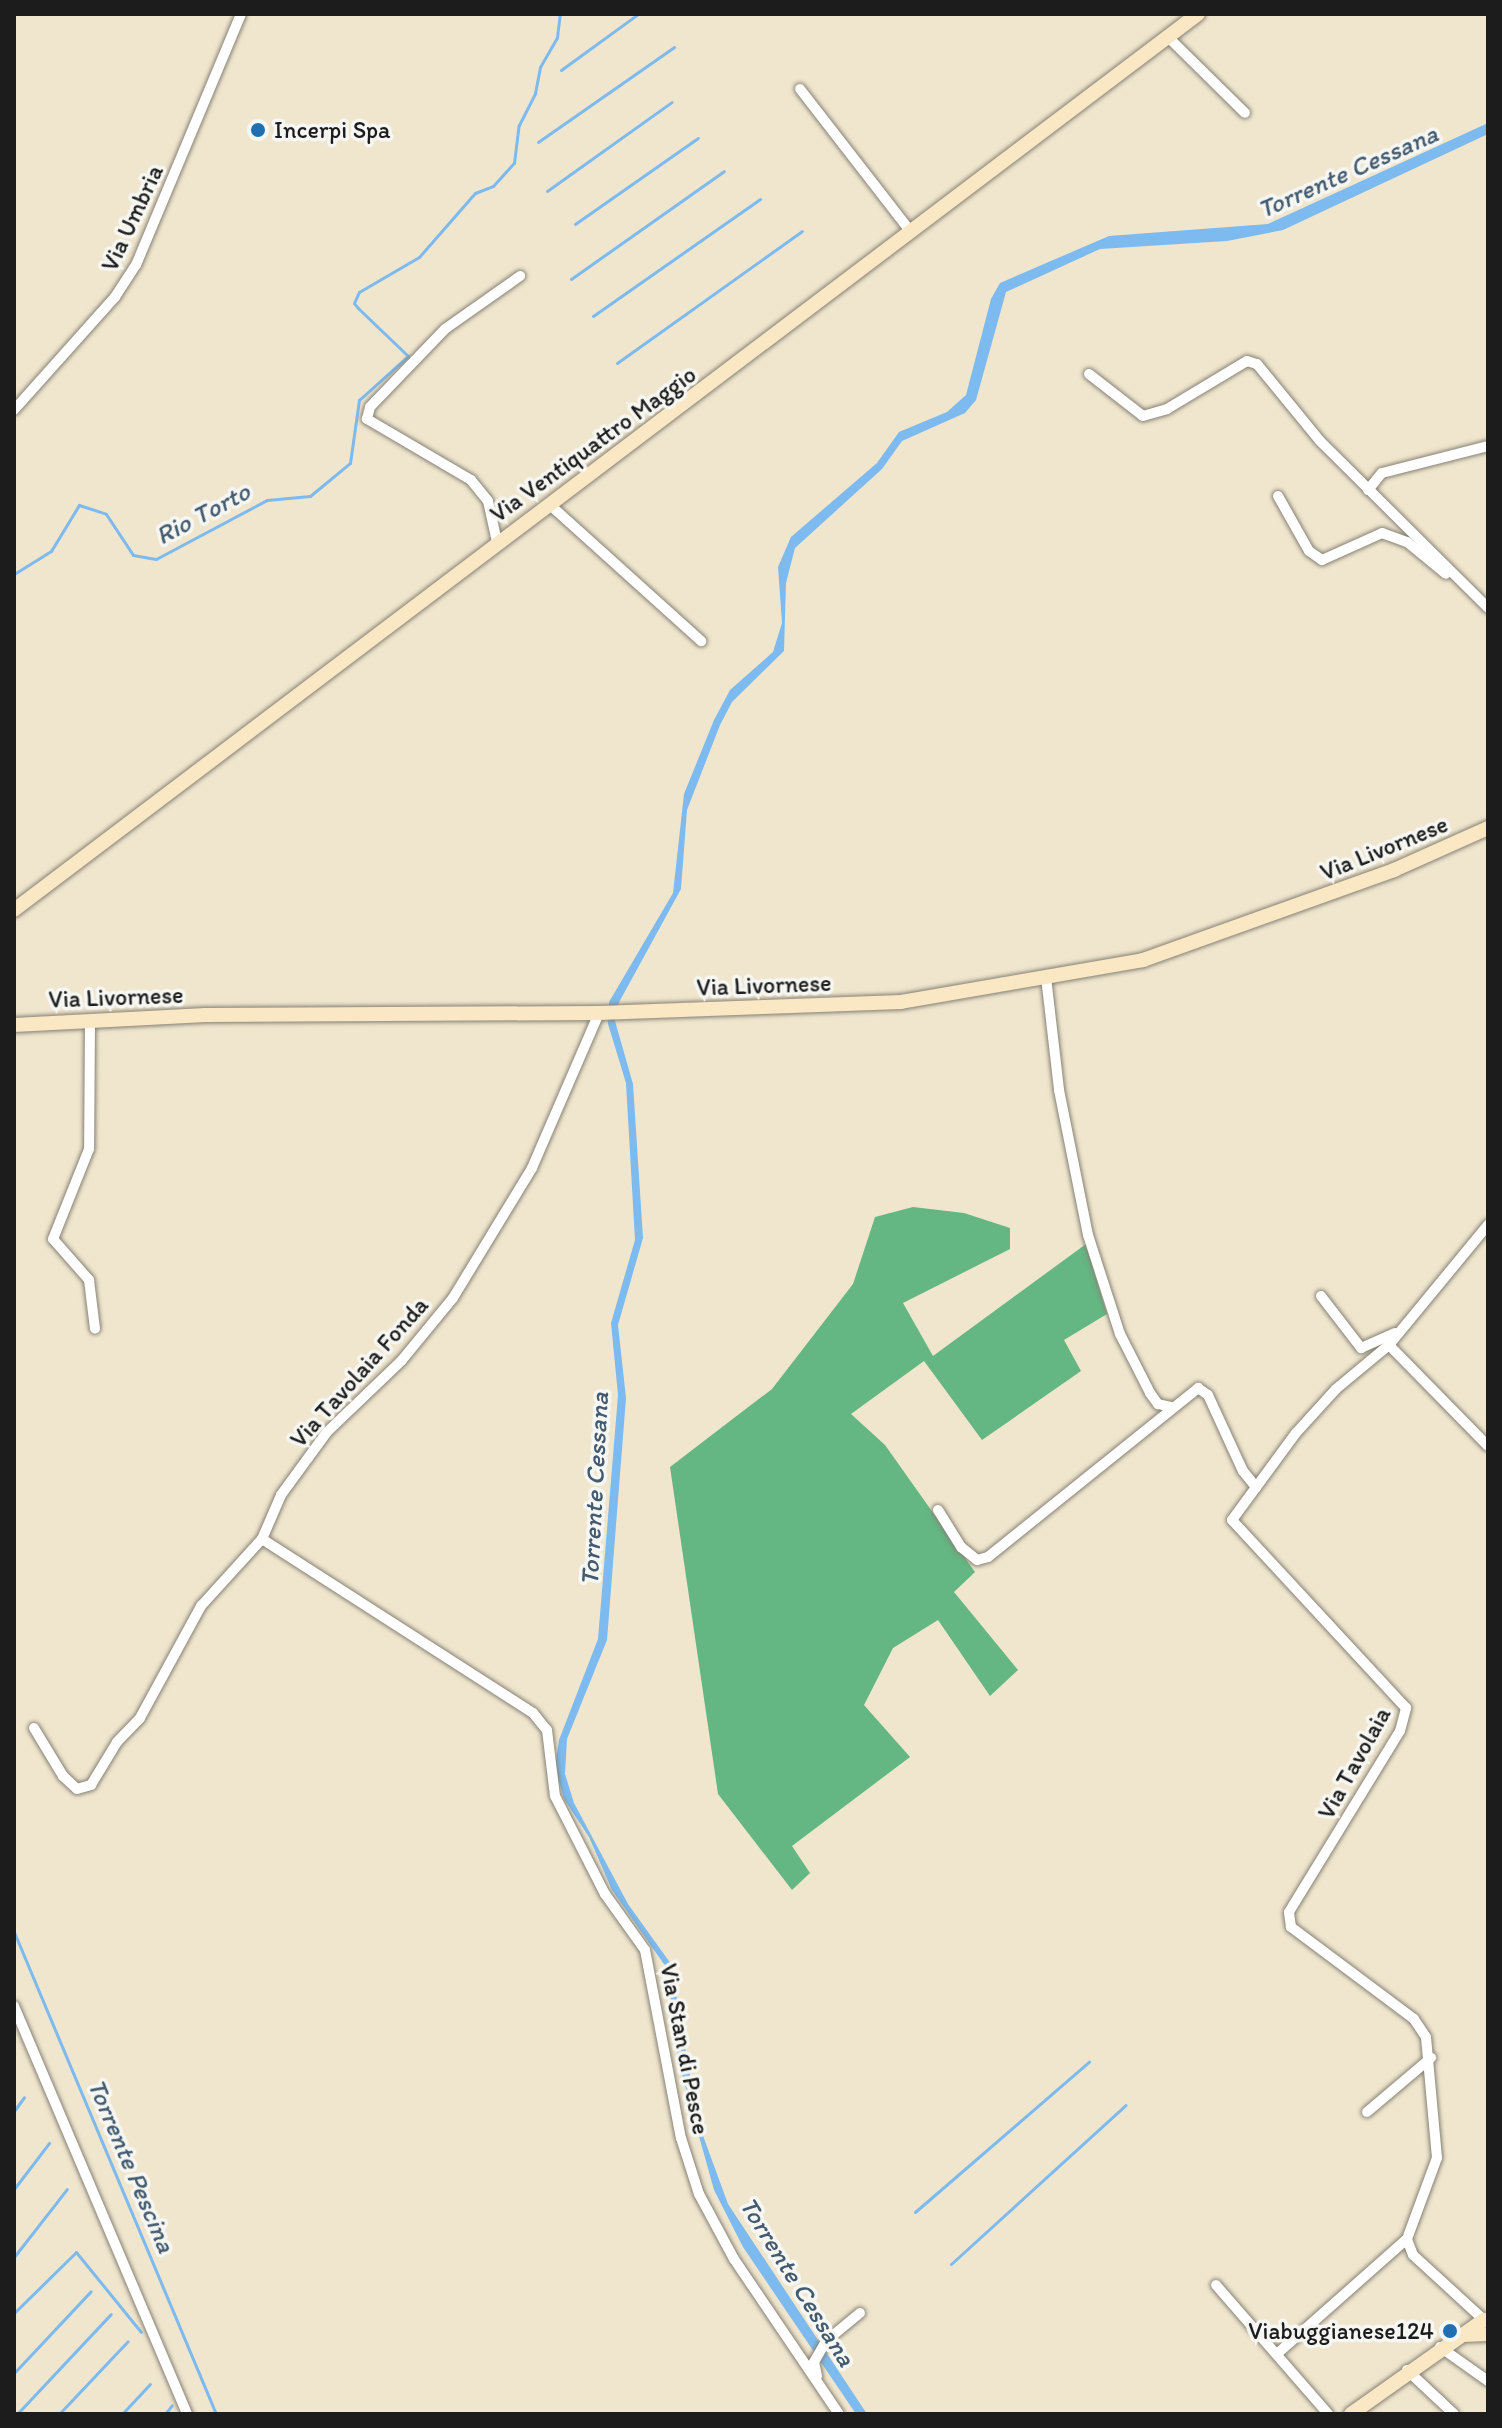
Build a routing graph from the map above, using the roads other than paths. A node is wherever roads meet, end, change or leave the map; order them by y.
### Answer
1 (241, 14) edge
2 (1198, 14) edge
3 (1168, 37) junction
4 (800, 89) dead end
5 (1245, 113) dead end
6 (910, 231) junction
7 (520, 276) dead end
8 (1089, 374) dead end
9 (14, 410) edge
10 (1488, 446) edge
11 (1368, 490) junction
12 (1278, 496) dead end
13 (549, 504) junction
14 (497, 542) junction
15 (1462, 582) junction
16 (1488, 608) edge
17 (701, 641) dead end
18 (1488, 828) edge
19 (14, 910) edge
20 (1046, 977) junction
21 (601, 1013) junction
22 (90, 1020) junction
23 (14, 1025) edge
24 (1488, 1225) edge
25 (1321, 1296) dead end
26 (95, 1329) dead end
27 (1401, 1330) junction
28 (1389, 1345) junction
29 (1171, 1407) junction
30 (1488, 1446) edge
31 (1256, 1487) junction
32 (938, 1510) dead end
33 (262, 1539) junction
34 (34, 1728) dead end
35 (14, 2006) edge
36 (1431, 2058) junction
37 (1367, 2112) dead end
38 (1407, 2239) junction
39 (1216, 2285) dead end
40 (860, 2313) dead end
41 (1487, 2325) edge
42 (1446, 2343) junction
43 (1278, 2353) junction
44 (1407, 2370) junction
45 (1488, 2381) edge
46 (823, 2393) junction
47 (187, 2414) edge
48 (839, 2414) edge
49 (1328, 2414) edge
50 (1351, 2414) edge
51 (1454, 2414) edge

1 - 9 street, Via Umbria
2 - 3 main road, Via Ventiquattro Maggio
3 - 5 street
3 - 6 main road, Via Ventiquattro Maggio
4 - 6 street
6 - 13 main road, Via Ventiquattro Maggio
7 - 14 street
8 - 11 street
10 - 11 street
11 - 15 street
12 - 15 street
13 - 14 main road, Via Ventiquattro Maggio
13 - 17 street
14 - 19 main road, Via Ventiquattro Maggio
15 - 16 street
18 - 20 main road, Via Livornese
20 - 21 main road, Via Livornese
20 - 29 street
21 - 22 main road, Via Livornese
21 - 33 street, Via Tavolaia Fonda
22 - 23 main road, Via Livornese
22 - 26 street
24 - 27 street, Via Tavolaia
25 - 27 street
27 - 28 street, Via Tavolaia
28 - 30 street
28 - 31 street, Via Tavolaia
29 - 31 street
29 - 32 street
31 - 36 street, Via Tavolaia
33 - 34 street, Via Tavolaia Fonda
33 - 46 street, Via Stan di Pesce
35 - 47 street
36 - 37 street
36 - 38 street, Via Tavolaia
38 - 41 street
38 - 43 street
39 - 43 street
40 - 46 street
41 - 42 main road
42 - 44 main road
42 - 45 street
43 - 49 street
44 - 50 main road
44 - 51 street
46 - 48 street, Via Stan di Pesce

